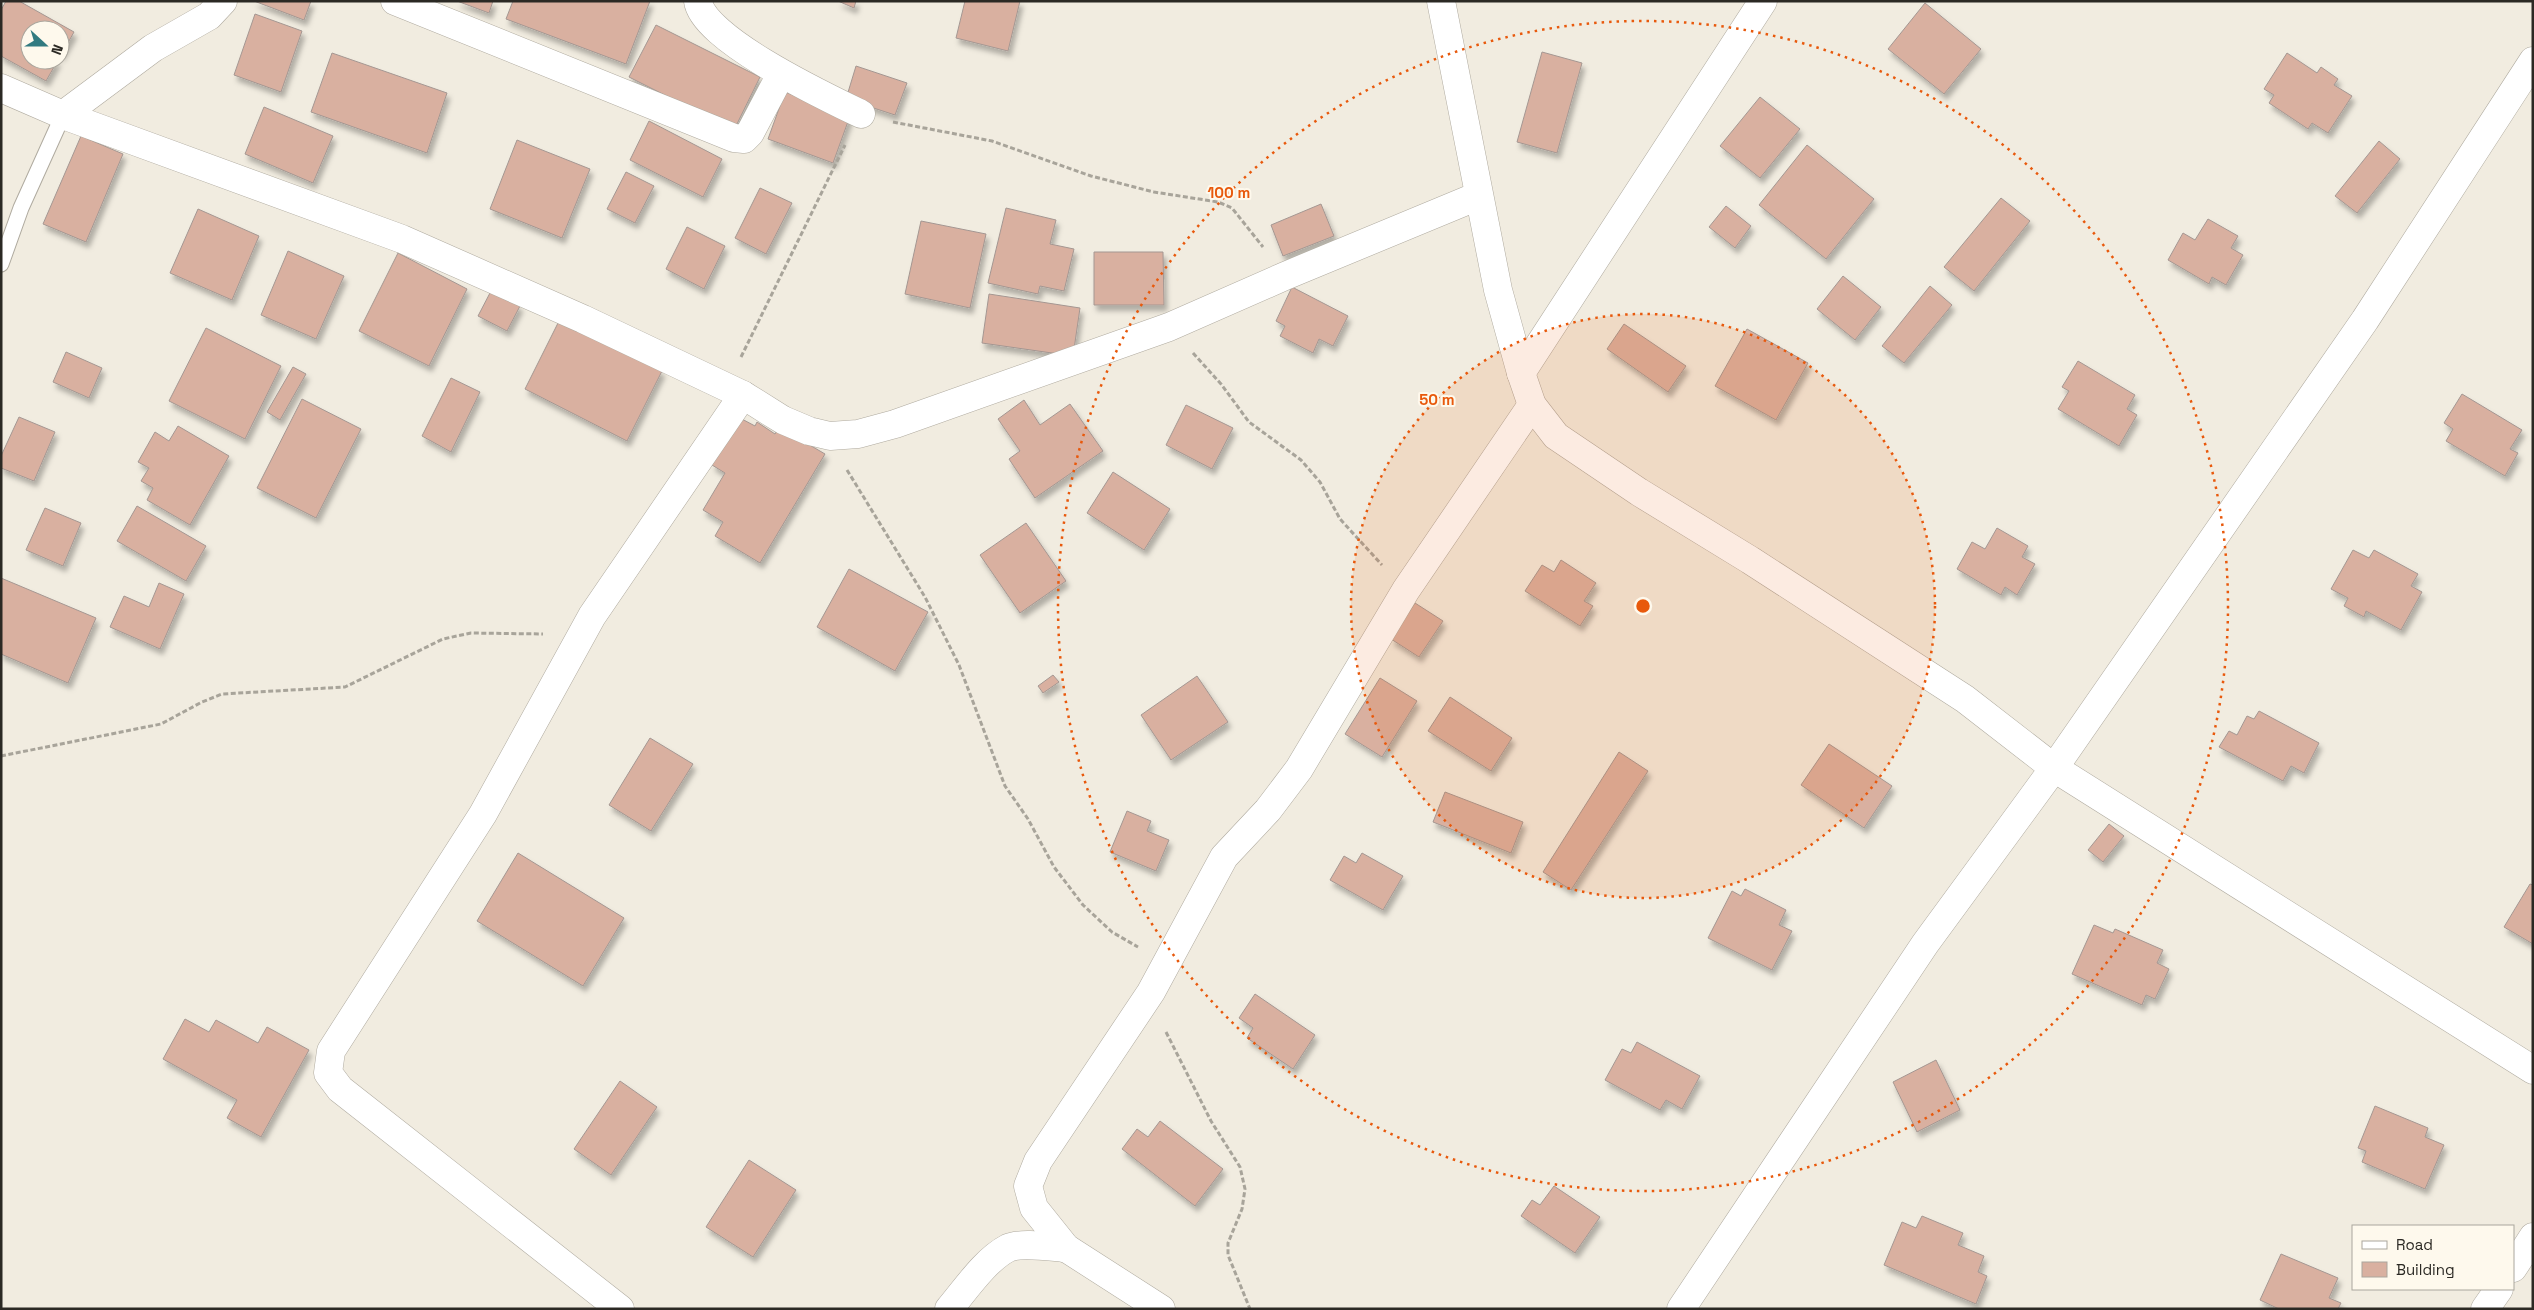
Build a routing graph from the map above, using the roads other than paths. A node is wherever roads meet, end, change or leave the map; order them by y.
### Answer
1 (223, 1) edge
2 (395, 1) edge
3 (698, 1) edge
4 (1441, 1) edge
5 (1762, 1) edge
6 (2533, 61) edge
7 (781, 74) junction
8 (1, 88) edge
9 (860, 114) road end
10 (63, 115) junction
11 (1478, 196) junction
12 (1, 264) edge
13 (1521, 373) junction
14 (734, 391) junction
15 (1532, 405) junction
16 (2054, 768) junction
17 (2533, 1070) edge
18 (2533, 1237) edge
19 (1066, 1248) junction
20 (2514, 1266) edge
21 (2498, 1290) edge
22 (620, 1309) edge
23 (949, 1309) edge
24 (1161, 1309) edge
25 (1681, 1309) edge
26 (2485, 1309) edge

1 - 10 street
2 - 7 street
3 - 7 street
4 - 11 street
5 - 13 street
6 - 16 street
7 - 9 street
8 - 10 street
10 - 12 lane
10 - 14 street
11 - 13 street
11 - 14 street
13 - 15 street
14 - 22 street
15 - 16 street
15 - 19 street
16 - 17 street
16 - 25 street
18 - 20 street
19 - 23 street
19 - 24 street
21 - 26 street

